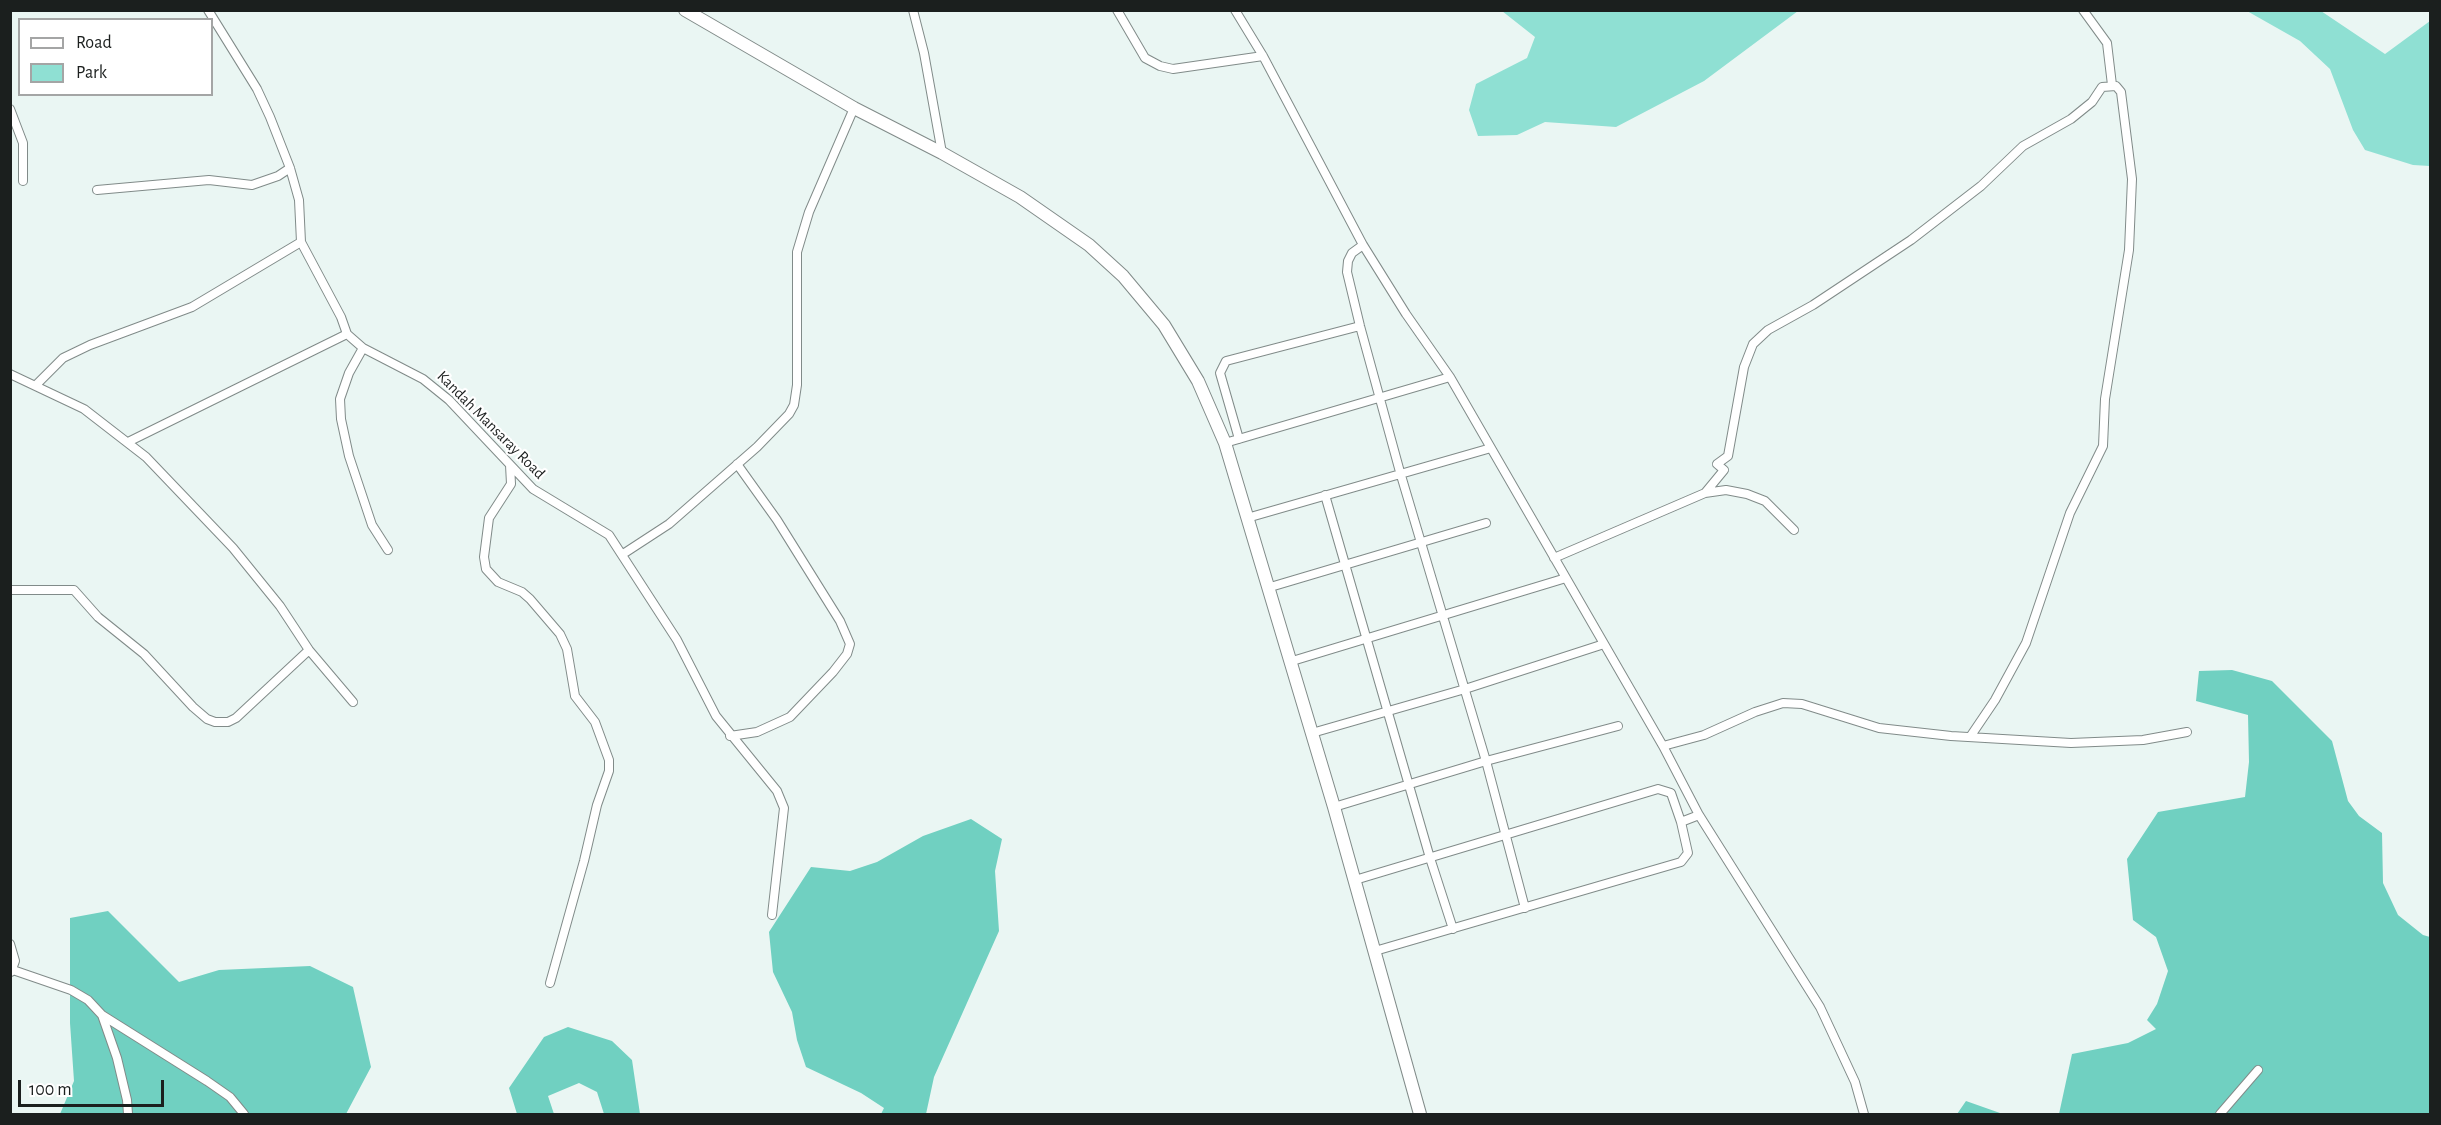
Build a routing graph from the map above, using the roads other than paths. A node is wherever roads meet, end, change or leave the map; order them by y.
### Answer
1 (685, 10) edge
2 (913, 10) edge
3 (1117, 10) edge
4 (1235, 10) edge
5 (2083, 10) edge
6 (213, 18) edge
7 (1263, 56) junction
8 (2112, 85) junction
9 (854, 108) junction
10 (10, 109) edge
11 (942, 153) junction
12 (290, 168) junction
13 (23, 181) dead end
14 (98, 190) dead end
15 (301, 242) junction
16 (1364, 245) junction
17 (1360, 326) junction
18 (347, 334) junction
19 (363, 348) junction
20 (10, 374) edge
21 (1450, 377) junction
22 (36, 384) junction
23 (1379, 398) junction
24 (1239, 439) junction
25 (128, 442) junction
26 (1225, 443) junction
27 (1491, 448) junction
28 (737, 464) junction
29 (510, 465) junction
30 (1400, 472) junction
31 (1705, 493) junction
32 (1325, 495) junction
33 (1247, 518) junction
34 (1486, 523) dead end
35 (1794, 530) dead end
36 (1421, 542) junction
37 (388, 550) dead end
38 (623, 554) junction
39 (1554, 558) junction
40 (1345, 565) junction
41 (1566, 578) junction
42 (1267, 588) junction
43 (10, 590) edge
44 (1442, 616) junction
45 (1367, 639) junction
46 (1604, 644) junction
47 (309, 650) junction
48 (1289, 662) junction
49 (1465, 689) junction
50 (353, 702) dead end
51 (1389, 711) junction
52 (1618, 726) dead end
53 (2187, 732) dead end
54 (1312, 733) junction
55 (730, 736) junction
56 (1970, 737) junction
57 (1663, 746) junction
58 (1486, 761) junction
59 (1410, 785) junction
60 (1334, 807) junction
61 (1699, 815) junction
62 (1681, 822) junction
63 (1506, 834) junction
64 (1430, 858) junction
65 (1355, 880) junction
66 (1525, 908) junction
67 (771, 915) dead end
68 (1453, 929) junction
69 (10, 944) edge
70 (1375, 951) junction
71 (11, 971) edge
72 (550, 983) dead end
73 (102, 1015) junction
74 (2258, 1070) dead end
75 (128, 1114) edge
76 (244, 1114) edge
77 (1420, 1114) edge
78 (1864, 1114) edge
79 (2220, 1114) edge

1 - 9 main road
2 - 11 street
3 - 7 street
4 - 7 street
5 - 8 street
6 - 12 street, Kandah Mansaray Road
7 - 16 street
8 - 31 street
8 - 56 street
9 - 11 main road
9 - 28 street
10 - 13 street
11 - 26 main road
12 - 14 street
12 - 15 street, Kandah Mansaray Road
15 - 18 street, Kandah Mansaray Road
15 - 22 street
16 - 17 street
16 - 21 street
17 - 23 street
17 - 24 street
18 - 19 street, Kandah Mansaray Road
18 - 25 street
19 - 29 street, Kandah Mansaray Road
19 - 37 street
20 - 22 street
21 - 23 street
21 - 27 street
22 - 25 street
23 - 24 street
23 - 30 street
24 - 26 street
25 - 47 street
26 - 33 main road
27 - 30 street
27 - 39 street
28 - 38 street
28 - 55 street
29 - 38 street, Kandah Mansaray Road
29 - 72 street
30 - 32 street
30 - 36 street
31 - 35 street
31 - 39 street
32 - 33 street
32 - 40 street
33 - 42 main road
34 - 36 street
36 - 40 street
36 - 44 street
38 - 55 street, Kandah Mansaray Road
39 - 41 street
40 - 42 street
40 - 45 street
41 - 44 street
41 - 46 street
42 - 48 main road
43 - 47 street
44 - 45 street
44 - 49 street
45 - 48 street
45 - 51 street
46 - 49 street
46 - 57 street
47 - 50 street
48 - 54 main road
49 - 51 street
49 - 58 street
51 - 54 street
51 - 59 street
52 - 58 street
53 - 56 street
54 - 60 main road
55 - 67 street, Kandah Mansaray Road
56 - 57 street
57 - 61 street
58 - 59 street
58 - 63 street
59 - 60 street
59 - 64 street
60 - 65 main road
61 - 62 street
61 - 78 street
62 - 63 street
62 - 66 street
63 - 64 street
63 - 66 street
64 - 65 street
64 - 68 street
65 - 70 main road
66 - 68 street
68 - 70 street
69 - 71 street
70 - 77 main road
71 - 73 street
73 - 75 street
73 - 76 street
74 - 79 street

